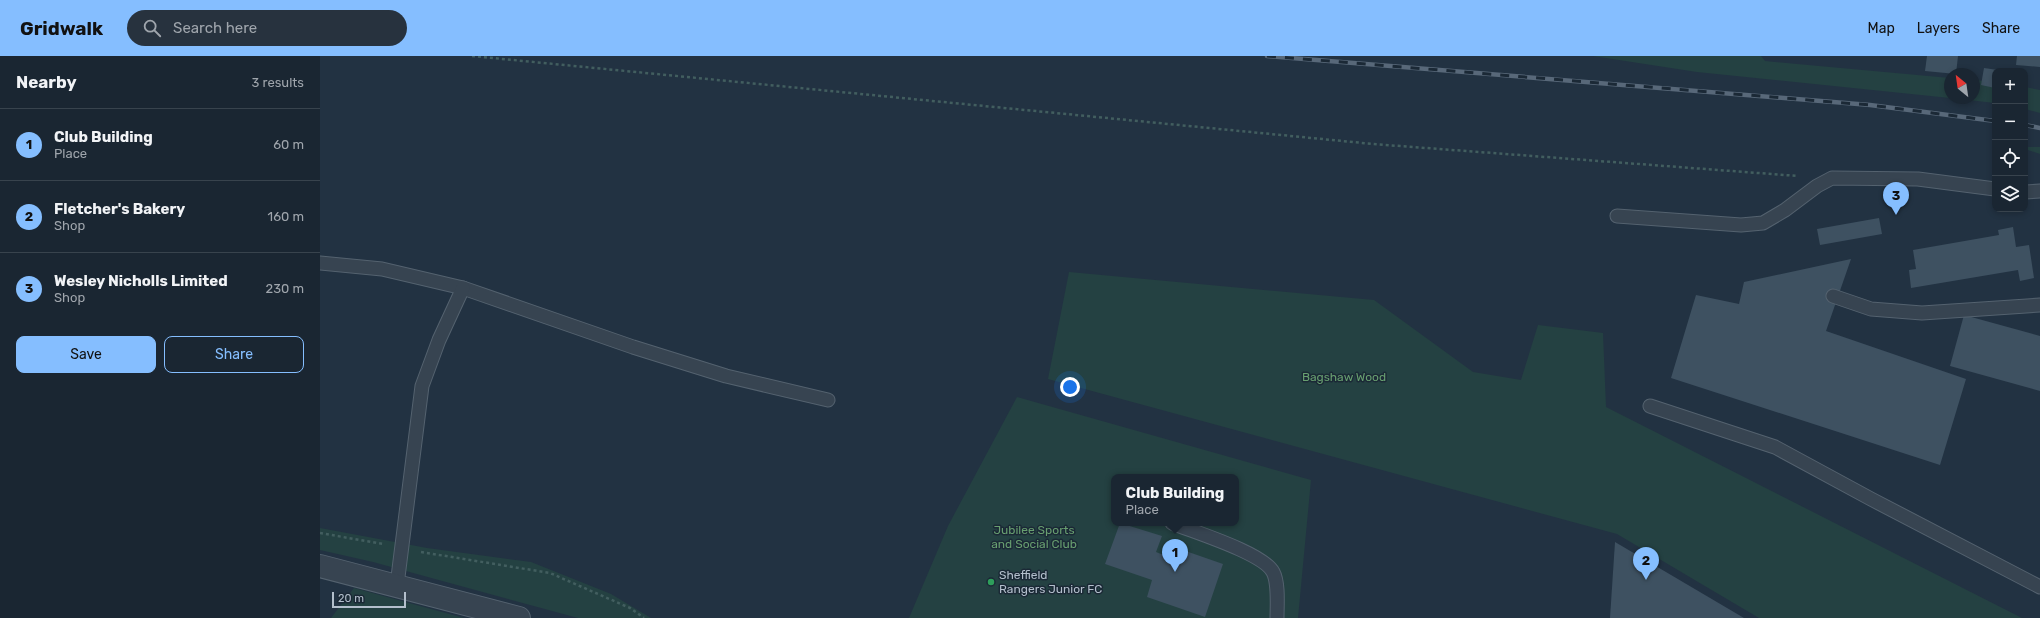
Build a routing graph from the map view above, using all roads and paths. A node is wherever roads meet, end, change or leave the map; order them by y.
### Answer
1 (472, 56) edge
2 (1817, 186) junction
3 (1992, 188) edge
4 (2040, 191) edge
5 (2028, 192) edge
6 (1617, 216) dead end
7 (320, 263) edge
8 (463, 288) junction
9 (1834, 296) dead end
10 (2040, 305) edge
11 (828, 400) dead end
12 (1650, 406) dead end
13 (1179, 526) edge
14 (320, 533) edge
15 (402, 549) junction
16 (320, 566) edge
17 (397, 585) junction
18 (2040, 587) edge
19 (519, 618) edge
20 (644, 618) edge
21 (1277, 618) edge

1 - 2 path
2 - 3 lane
2 - 6 lane
4 - 5 lane
7 - 8 lane
8 - 11 lane
8 - 15 lane
9 - 10 lane
12 - 18 lane
13 - 21 lane
14 - 15 path
15 - 17 lane
15 - 20 path
16 - 17 street
17 - 19 street

